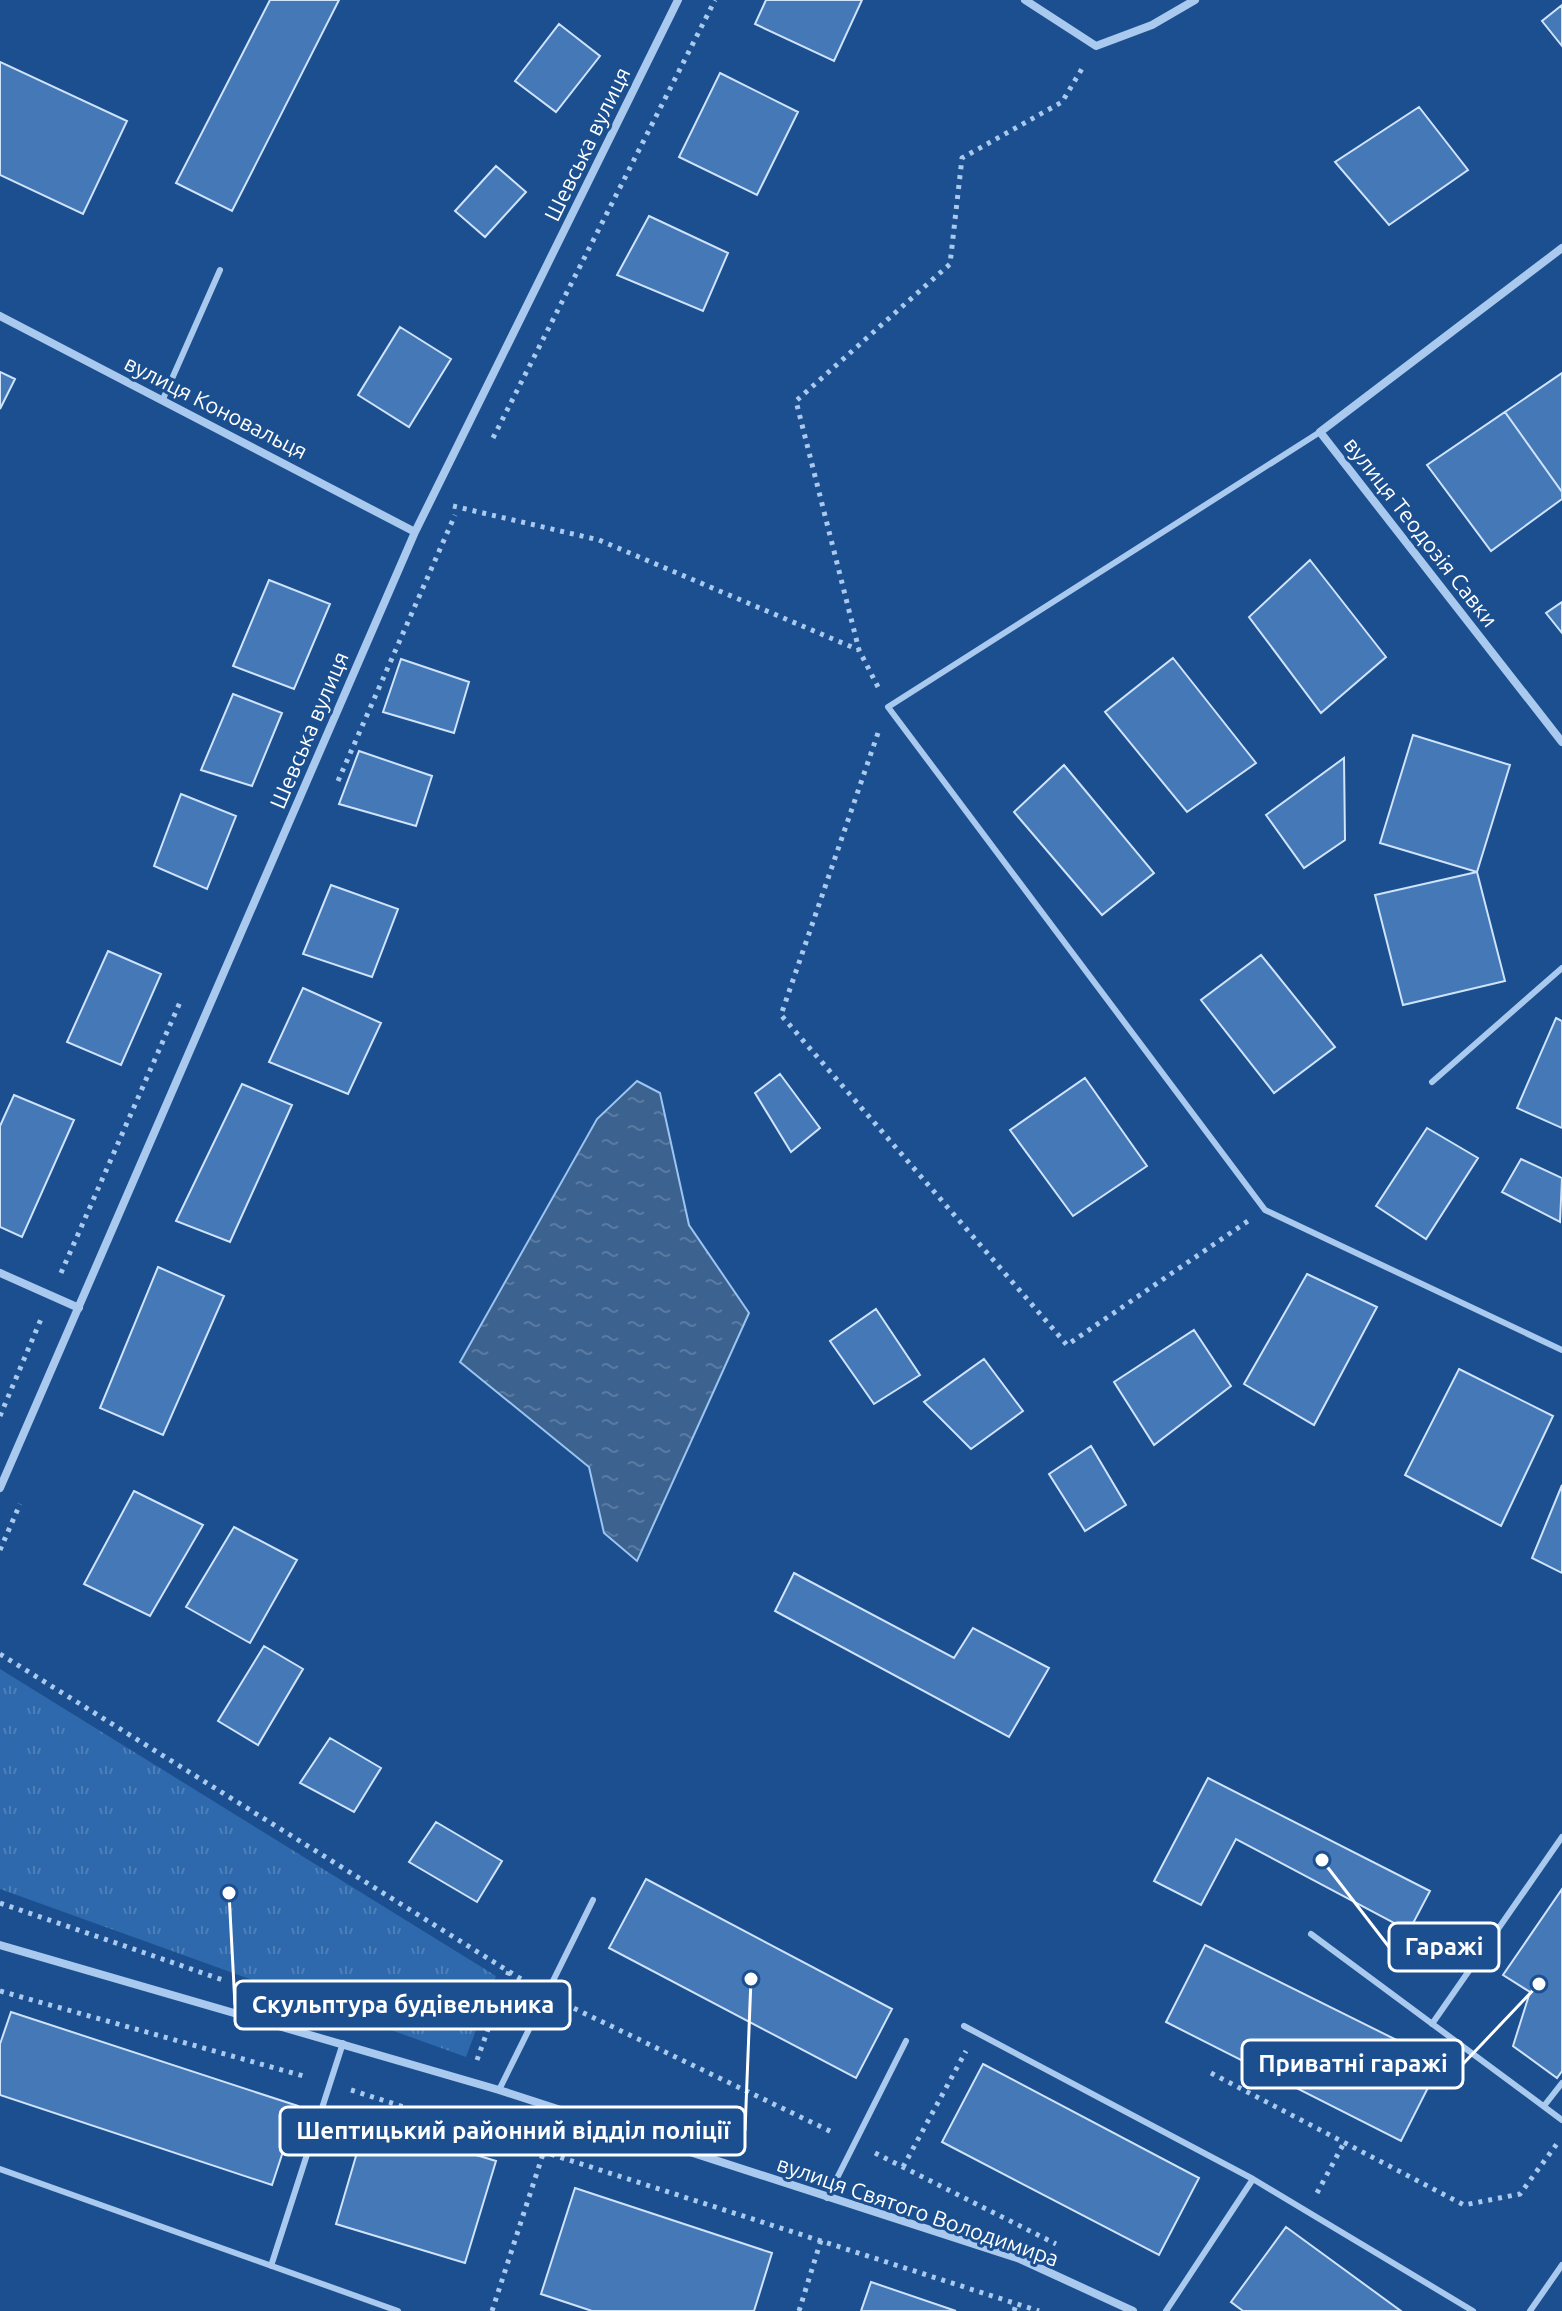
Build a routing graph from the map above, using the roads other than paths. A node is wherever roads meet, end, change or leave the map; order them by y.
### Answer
1 (678, 0) edge
2 (1025, 0) edge
3 (1195, 0) edge
4 (1562, 248) edge
5 (220, 270) dead end
6 (0, 316) edge
7 (163, 399) junction
8 (1320, 432) junction
9 (415, 532) junction
10 (1562, 742) edge
11 (1562, 968) edge
12 (1432, 1082) dead end
13 (0, 1273) edge
14 (79, 1308) junction
15 (1562, 1350) edge
16 (0, 1488) edge
17 (1562, 1837) edge
18 (593, 1900) dead end
19 (1311, 1934) dead end
20 (0, 1945) edge
21 (1432, 2024) junction
22 (964, 2026) dead end
23 (906, 2041) dead end
24 (343, 2043) junction
25 (1562, 2083) edge
26 (499, 2090) junction
27 (1544, 2106) junction
28 (1562, 2120) edge
29 (0, 2169) edge
30 (1253, 2179) junction
31 (827, 2198) junction
32 (1562, 2265) edge
33 (271, 2266) junction
34 (398, 2311) edge
35 (1133, 2311) edge
36 (1166, 2311) edge
37 (1473, 2311) edge
38 (1530, 2311) edge

1 - 9 street, Шевська вулиця
2 - 3 street
4 - 8 street, вулиця Теодозія Савки
5 - 7 lane
6 - 7 street, вулиця Коновальця
7 - 9 street, вулиця Коновальця
8 - 10 street, вулиця Теодозія Савки
8 - 15 lane
9 - 14 street, Шевська вулиця
11 - 12 lane
13 - 14 street
14 - 16 street, Шевська вулиця
17 - 21 lane
18 - 26 lane
19 - 21 lane
20 - 24 street, вулиця Святого Володимира
21 - 27 lane
22 - 30 lane
23 - 31 lane
24 - 26 street, вулиця Святого Володимира
24 - 33 lane
25 - 27 lane
26 - 31 street, вулиця Святого Володимира
27 - 28 lane
29 - 33 lane
30 - 36 lane
30 - 37 lane
31 - 35 street, вулиця Святого Володимира
32 - 38 lane
33 - 34 lane

